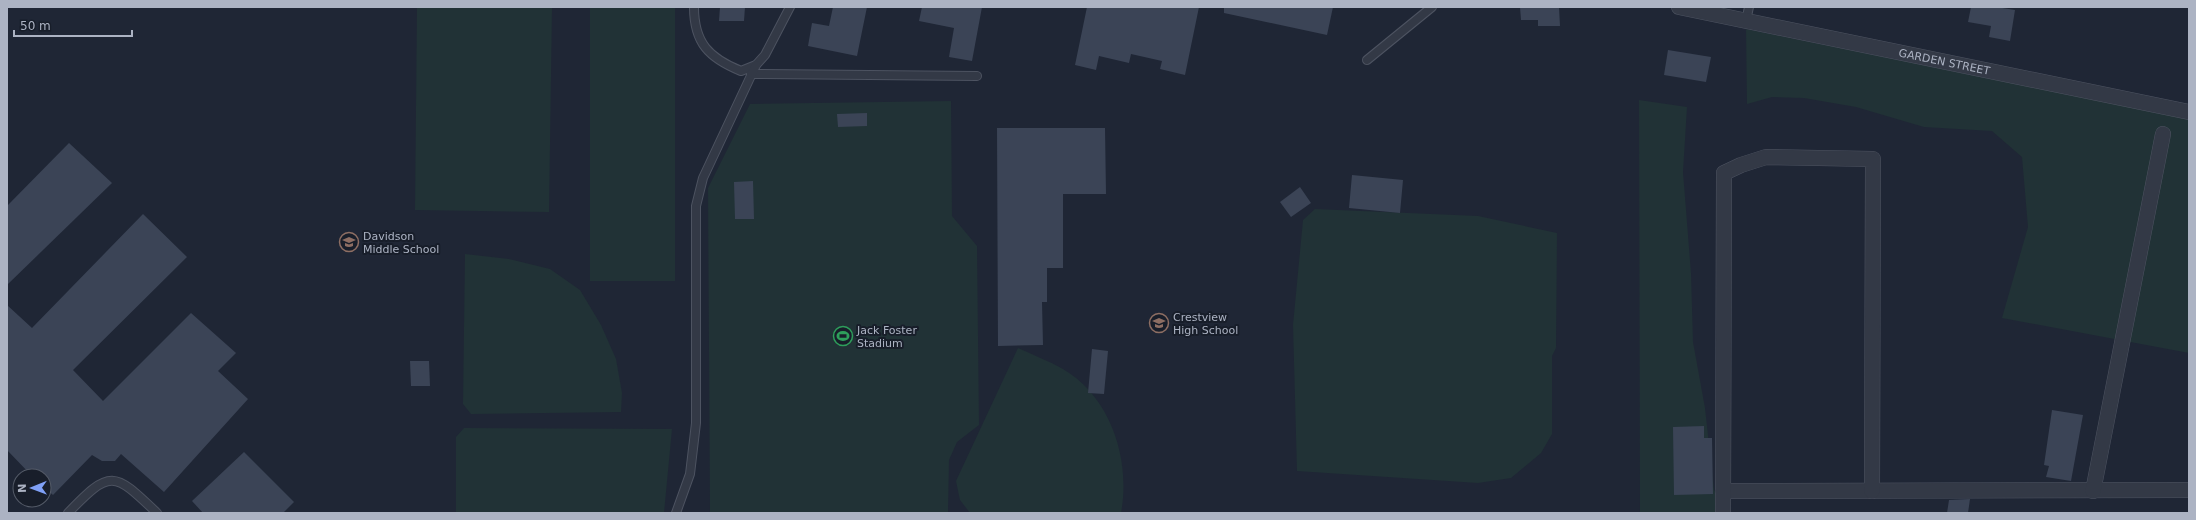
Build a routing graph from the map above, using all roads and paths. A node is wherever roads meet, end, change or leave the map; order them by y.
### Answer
1 (694, 7) edge
2 (790, 7) edge
3 (1432, 7) edge
4 (1679, 7) edge
5 (1748, 14) edge
6 (1367, 60) dead end
7 (756, 65) junction
8 (752, 74) junction
9 (976, 76) dead end
10 (2189, 112) edge
11 (2163, 134) dead end
12 (2189, 490) edge
13 (1723, 491) junction
14 (1872, 491) junction
15 (2093, 491) junction
16 (68, 513) edge
17 (157, 513) edge
18 (676, 513) edge
19 (1723, 513) edge

1 - 7 lane
2 - 7 lane
3 - 6 lane
4 - 5 street, GARDEN STREET
5 - 10 street, GARDEN STREET
7 - 8 lane
8 - 9 lane
8 - 18 lane
11 - 15 street
12 - 15 street
13 - 14 street
13 - 14 street
13 - 19 street
14 - 15 street
16 - 17 lane

